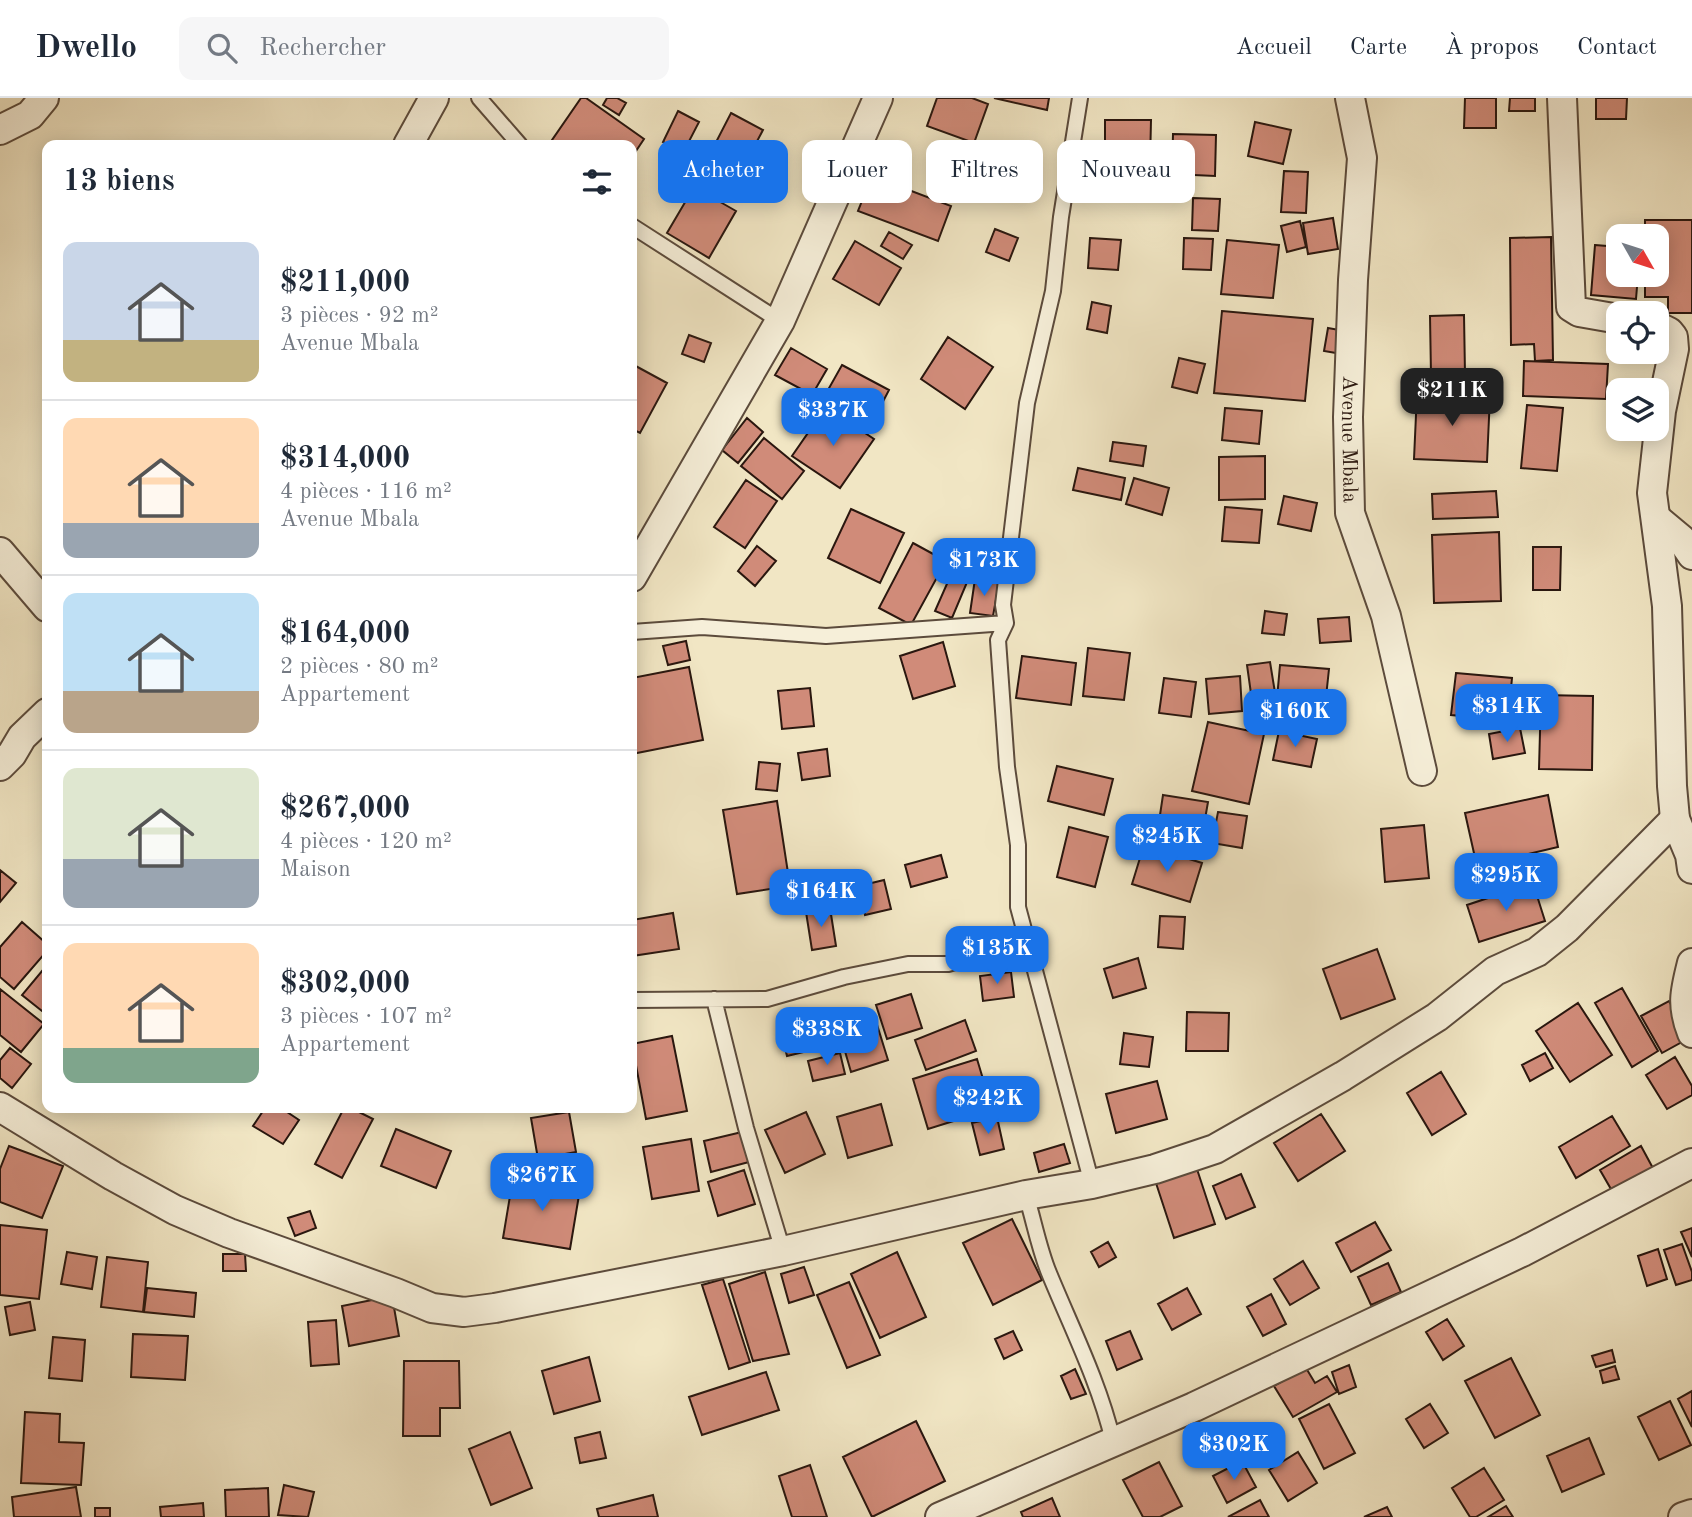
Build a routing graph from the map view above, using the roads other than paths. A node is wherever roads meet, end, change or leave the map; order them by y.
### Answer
1 (44, 98) edge
2 (434, 98) edge
3 (480, 98) edge
4 (878, 98) edge
5 (1080, 98) edge
6 (1350, 98) edge
7 (1562, 98) edge
8 (0, 130) edge
9 (411, 140) edge
10 (516, 140) edge
11 (637, 229) edge
12 (1606, 317) edge
13 (780, 321) junction
14 (1669, 332) edge
15 (1657, 519) junction
16 (0, 552) edge
17 (1692, 555) edge
18 (637, 568) edge
19 (42, 601) edge
20 (1006, 623) junction
21 (637, 629) edge
22 (42, 719) edge
23 (0, 766) edge
24 (1422, 771) dead end
25 (1675, 819) junction
26 (1692, 869) edge
27 (1025, 933) junction
28 (1692, 962) edge
29 (714, 999) junction
30 (637, 1000) edge
31 (1692, 1033) edge
32 (0, 1107) edge
33 (1692, 1163) edge
34 (1092, 1184) junction
35 (1026, 1195) junction
36 (783, 1251) junction
37 (1113, 1441) junction
38 (1692, 1514) edge
39 (940, 1517) edge
40 (1684, 1517) edge

1 - 8 street
2 - 9 street
3 - 10 lane
4 - 13 street
5 - 20 lane
6 - 24 street, Avenue Mbala
7 - 12 street
11 - 13 lane
13 - 18 street
14 - 15 street
15 - 17 street
15 - 25 street
16 - 19 street
20 - 21 lane
20 - 27 lane
22 - 23 street
25 - 26 street
25 - 34 street
27 - 29 lane
27 - 34 lane
28 - 31 street
29 - 30 lane
29 - 36 lane
32 - 36 street
33 - 37 street
34 - 35 street
35 - 36 street
35 - 37 lane
37 - 39 street
38 - 40 street

